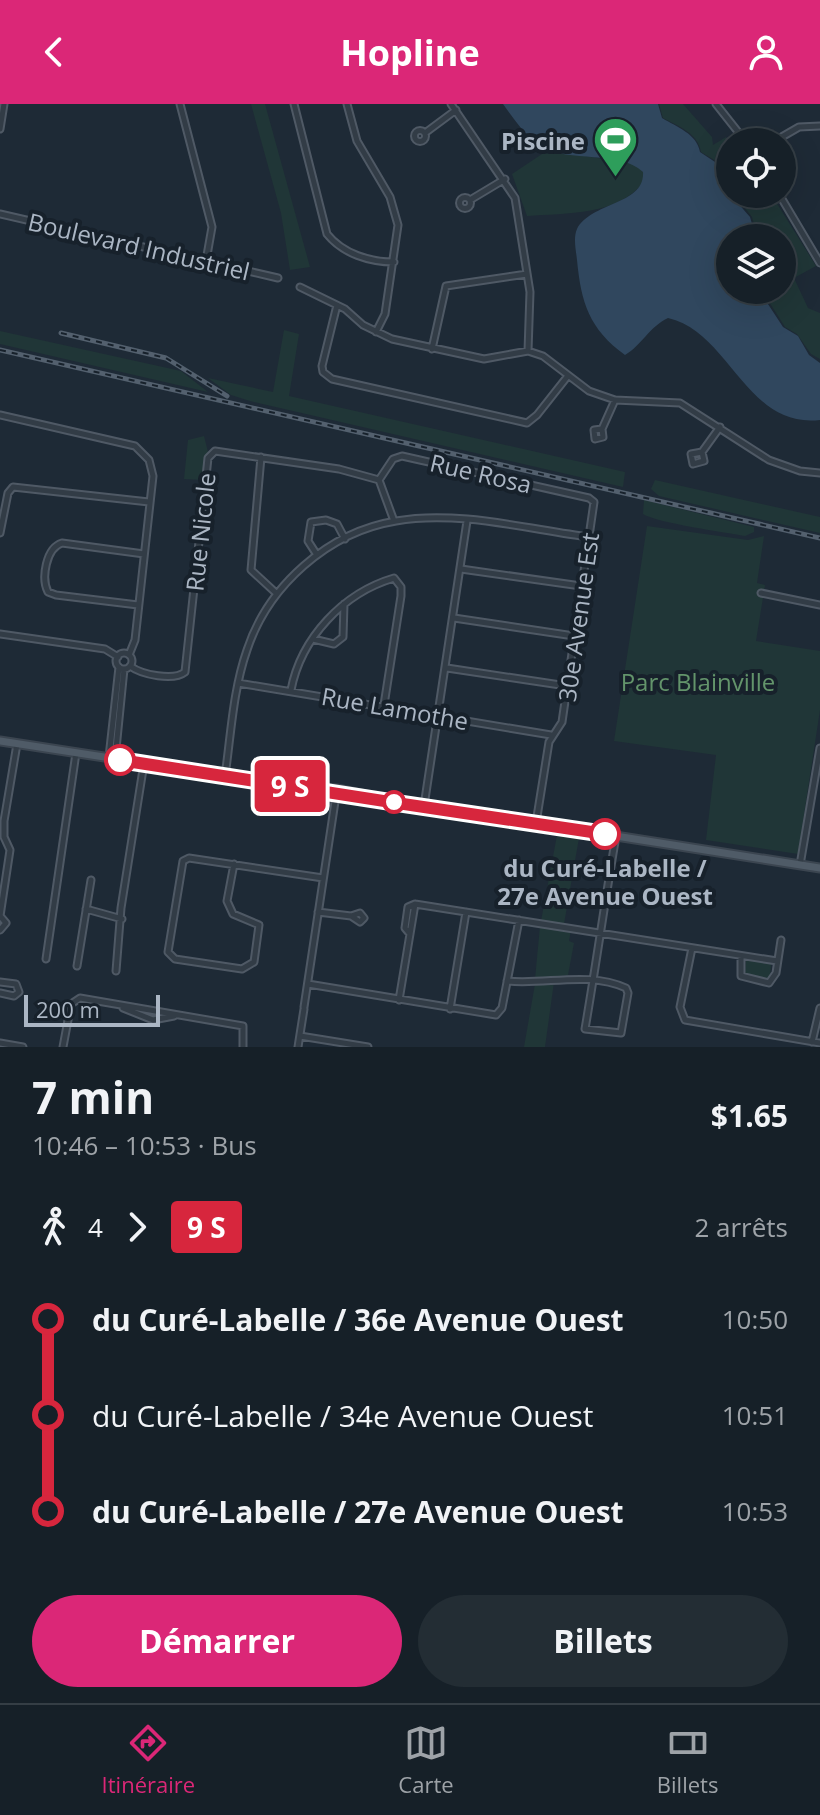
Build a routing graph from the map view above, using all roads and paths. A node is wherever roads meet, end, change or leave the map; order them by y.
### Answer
1 (4, 104) edge
2 (180, 104) edge
3 (294, 104) edge
4 (347, 104) edge
5 (716, 104) edge
6 (454, 107) edge
7 (820, 126) edge
8 (735, 128) edge
9 (0, 129) edge
10 (796, 129) edge
11 (425, 133) dead end
12 (505, 179) junction
13 (470, 200) dead end
14 (787, 208) edge
15 (0, 214) edge
16 (206, 261) junction
17 (394, 262) junction
18 (820, 263) edge
19 (527, 274) junction
20 (278, 278) dead end
21 (300, 287) dead end
22 (337, 305) junction
23 (376, 332) junction
24 (432, 349) junction
25 (528, 351) junction
26 (567, 377) junction
27 (615, 400) junction
28 (0, 415) edge
29 (720, 427) junction
30 (602, 429) dead end
31 (702, 452) dead end
32 (261, 457) junction
33 (820, 473) edge
34 (379, 480) junction
35 (593, 500) joint
36 (149, 502) junction
37 (394, 521) junction
38 (467, 521) junction
39 (0, 533) edge
40 (589, 537) junction
41 (345, 539) junction
42 (144, 554) junction
43 (317, 555) junction
44 (461, 569) junction
45 (581, 586) junction
46 (276, 593) junction
47 (761, 593) dead end
48 (344, 604) junction
49 (138, 605) junction
50 (820, 605) edge
51 (454, 618) junction
52 (0, 634) edge
53 (574, 636) junction
54 (313, 639) junction
55 (129, 655) junction
56 (118, 657) junction
57 (124, 667) junction
58 (447, 668) junction
59 (238, 683) junction
60 (567, 686) junction
61 (291, 690) junction
62 (384, 705) junction
63 (438, 715) junction
64 (551, 735) junction
65 (0, 741) edge
66 (17, 744) junction
67 (820, 748) edge
68 (76, 753) junction
69 (112, 758) junction
70 (144, 763) junction
71 (225, 776) junction
72 (336, 793) junction
73 (424, 806) junction
74 (536, 823) junction
75 (616, 836) junction
76 (2, 837) edge
77 (234, 864) junction
78 (800, 865) junction
79 (820, 868) edge
80 (323, 878) junction
81 (91, 880) dead end
82 (86, 909) junction
83 (318, 912) junction
84 (466, 912) junction
85 (351, 916) dead end
86 (122, 919) junction
87 (519, 920) junction
88 (0, 930) edge
89 (601, 933) junction
90 (781, 940) dead end
91 (692, 948) junction
92 (741, 956) junction
93 (46, 959) dead end
94 (777, 961) junction
95 (77, 966) dead end
96 (116, 971) dead end
97 (507, 981) junction
98 (593, 981) junction
99 (0, 982) edge
100 (308, 984) junction
101 (0, 993) edge
102 (399, 1000) junction
103 (820, 1008) edge
104 (450, 1009) junction
105 (300, 1036) junction
106 (812, 1042) junction
107 (0, 1043) edge
108 (820, 1043) edge
109 (23, 1047) edge
110 (63, 1047) edge
111 (243, 1047) edge
112 (298, 1047) edge
113 (368, 1047) edge

1 - 9 street
2 - 16 street
3 - 17 street
4 - 17 street
5 - 8 street
6 - 11 street
6 - 12 street
7 - 10 street
12 - 13 street
12 - 19 street
14 - 18 street
15 - 16 street, Boulevard Industriel
16 - 20 street, Boulevard Industriel
17 - 23 street
19 - 24 street
19 - 25 street
21 - 22 street
22 - 23 street
22 - 26 street
23 - 24 street
24 - 25 street
25 - 26 street
26 - 27 street
27 - 29 street
27 - 30 street
28 - 36 street
29 - 31 street
29 - 33 street
32 - 34 street, Rue Nicole
32 - 46 street
32 - 57 street, Rue Nicole
34 - 35 street, Rue Rosa
34 - 37 street
35 - 40 street, 30e Avenue Est
36 - 39 street
36 - 42 street
37 - 38 street
37 - 41 street
38 - 40 street
38 - 44 street
40 - 45 street, 30e Avenue Est
41 - 43 street
41 - 43 street
42 - 49 street
42 - 49 street
43 - 46 street
44 - 45 street
44 - 51 street
45 - 53 street, 30e Avenue Est
46 - 59 street
47 - 50 street
48 - 54 street
48 - 54 street
48 - 62 street
49 - 55 street
51 - 53 street
51 - 58 street
52 - 56 street
53 - 60 street, 30e Avenue Est
54 - 61 street
55 - 56 street
55 - 57 street
56 - 57 street
57 - 69 street
58 - 60 street
58 - 63 street
59 - 61 street, Rue Lamothe
59 - 71 street
60 - 64 street, 30e Avenue Est
61 - 62 street, Rue Lamothe
62 - 63 street, Rue Lamothe
63 - 64 street, Rue Lamothe
63 - 73 street
64 - 74 street, 30e Avenue Est
65 - 66 main road
66 - 68 main road
66 - 76 street
67 - 78 street
68 - 69 main road
68 - 93 street
69 - 70 main road
70 - 71 main road
70 - 86 street
71 - 72 main road
72 - 73 main road
72 - 80 street
73 - 74 main road
74 - 75 main road
75 - 78 main road
75 - 89 street
76 - 88 street
77 - 77 street
77 - 80 street
78 - 79 main road
80 - 83 street
81 - 82 street
82 - 86 street
82 - 95 street
83 - 85 street
83 - 100 street
84 - 87 street
84 - 102 street
84 - 104 street
86 - 96 street
87 - 89 street
87 - 97 street
89 - 91 street
89 - 98 street
90 - 94 street
91 - 92 street
91 - 106 street
92 - 94 street
92 - 94 street
97 - 98 street
97 - 104 street
98 - 98 street
99 - 101 street
100 - 102 street
100 - 105 street
102 - 104 street
103 - 106 street
105 - 112 street
105 - 113 street
106 - 108 street
107 - 109 street
110 - 111 street

